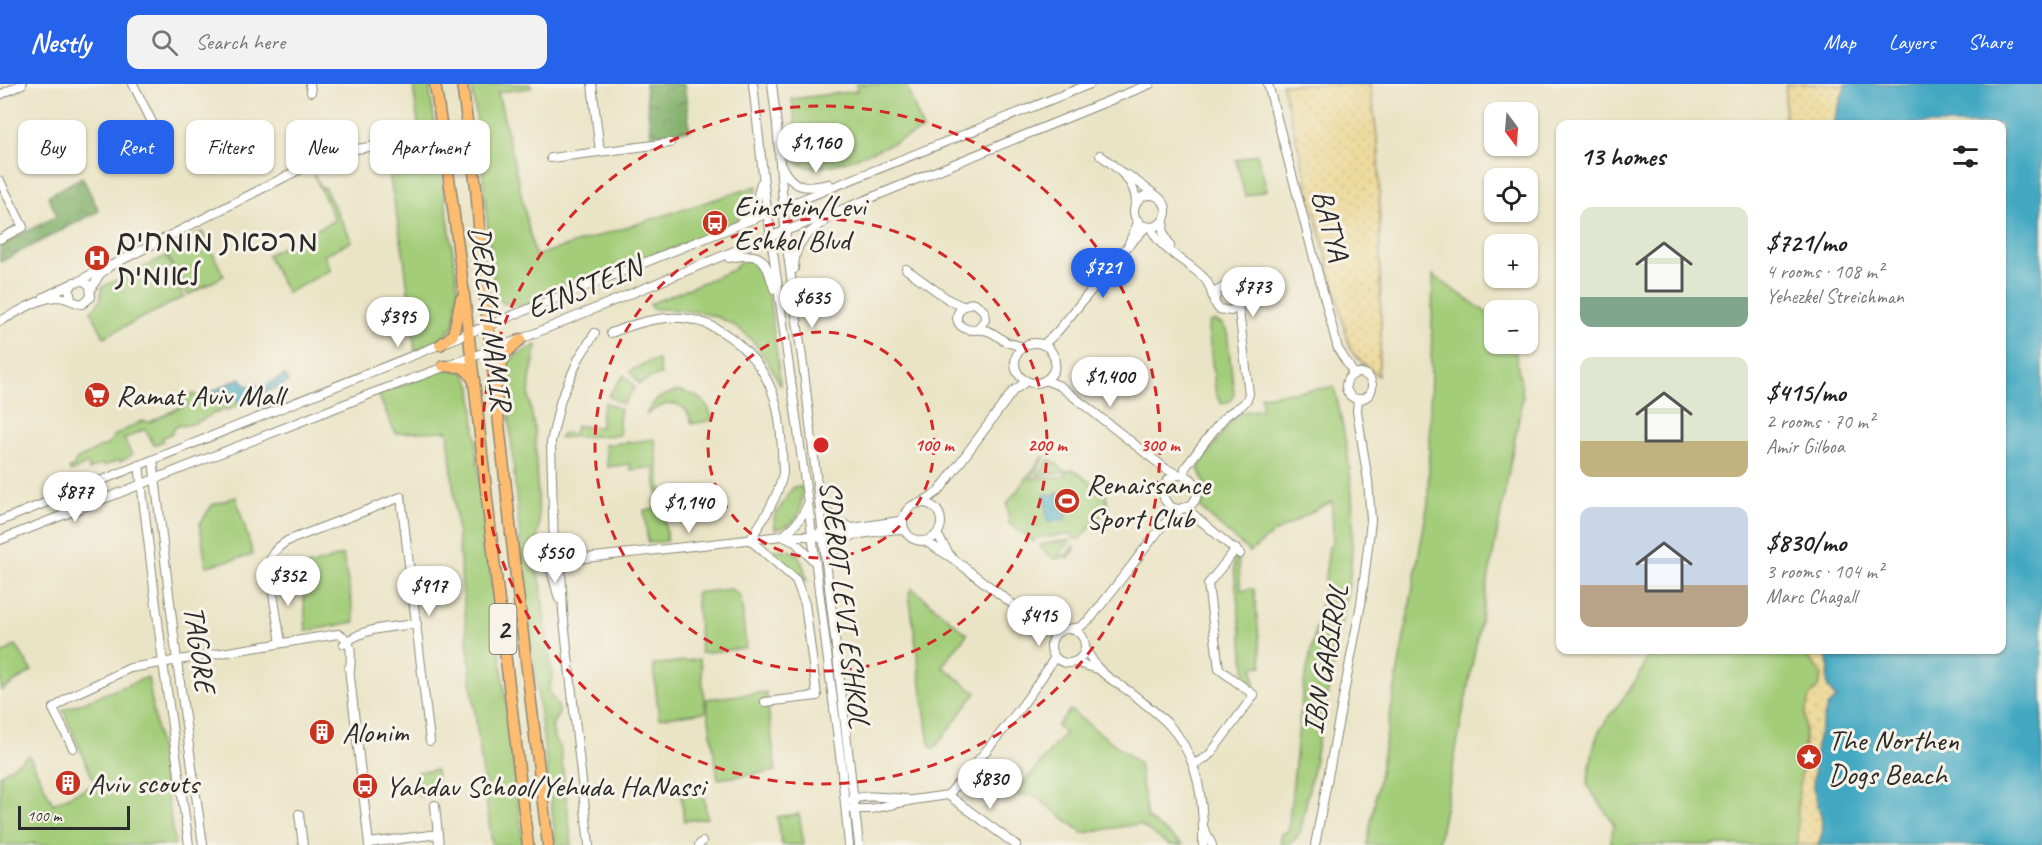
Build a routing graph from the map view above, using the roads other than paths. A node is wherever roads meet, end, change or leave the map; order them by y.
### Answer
1 (22, 84) edge
2 (133, 84) edge
3 (435, 84) edge
4 (462, 84) edge
5 (592, 84) edge
6 (753, 84) edge
7 (772, 84) edge
8 (1090, 84) edge
9 (1150, 84) edge
10 (1268, 84) edge
11 (0, 94) edge
12 (151, 120) edge
13 (670, 143) dead end
14 (370, 147) edge
15 (600, 152) junction
16 (1100, 155) dead end
17 (551, 158) dead end
18 (779, 160) junction
19 (1116, 168) junction
20 (762, 170) junction
21 (854, 178) junction
22 (0, 181) edge
23 (1159, 198) junction
24 (1136, 203) junction
25 (784, 207) junction
26 (841, 210) junction
27 (768, 213) junction
28 (1164, 218) junction
29 (1138, 221) junction
30 (735, 226) junction
31 (1149, 226) junction
32 (785, 231) junction
33 (770, 237) junction
34 (0, 239) edge
35 (1127, 247) junction
36 (707, 263) junction
37 (110, 266) junction
38 (906, 269) dead end
39 (80, 281) junction
40 (72, 284) junction
41 (463, 287) junction
42 (1224, 287) junction
43 (793, 288) junction
44 (91, 289) junction
45 (71, 299) junction
46 (1214, 302) junction
47 (1238, 302) junction
48 (30, 306) junction
49 (960, 309) junction
50 (1227, 312) junction
51 (782, 316) junction
52 (985, 320) junction
53 (0, 321) edge
54 (488, 327) junction
55 (978, 328) junction
56 (991, 332) junction
57 (595, 333) dead end
58 (611, 333) dead end
59 (1057, 333) junction
60 (1242, 333) junction
61 (468, 334) junction
62 (521, 339) junction
63 (1006, 342) junction
64 (440, 345) junction
65 (1043, 345) junction
66 (1023, 347) junction
67 (490, 351) junction
68 (1051, 351) junction
69 (1016, 356) junction
70 (472, 357) junction
71 (443, 366) junction
72 (1017, 372) junction
73 (1052, 373) junction
74 (1354, 374) junction
75 (1046, 380) junction
76 (1027, 381) junction
77 (476, 386) junction
78 (1060, 386) junction
79 (495, 391) junction
80 (1014, 391) junction
81 (1358, 399) junction
82 (1144, 453) junction
83 (153, 460) junction
84 (139, 465) junction
85 (1182, 475) junction
86 (154, 478) junction
87 (141, 483) junction
88 (1163, 490) junction
89 (939, 491) junction
90 (1167, 502) junction
91 (808, 503) junction
92 (921, 503) junction
93 (819, 506) junction
94 (1184, 508) junction
95 (938, 511) junction
96 (903, 518) junction
97 (0, 521) edge
98 (1163, 525) junction
99 (852, 531) junction
100 (905, 531) junction
101 (937, 534) junction
102 (823, 535) junction
103 (782, 536) junction
104 (812, 536) junction
105 (0, 540) edge
106 (750, 540) junction
107 (925, 541) junction
108 (554, 549) junction
109 (952, 558) junction
110 (568, 560) junction
111 (826, 562) junction
112 (815, 563) junction
113 (551, 570) junction
114 (561, 570) junction
115 (563, 612) junction
116 (1091, 618) junction
117 (417, 624) junction
118 (1044, 628) junction
119 (1064, 630) junction
120 (346, 642) junction
121 (281, 643) junction
122 (1051, 644) junction
123 (1085, 646) junction
124 (1055, 657) junction
125 (177, 660) junction
126 (1063, 662) junction
127 (1073, 662) junction
128 (163, 663) junction
129 (1098, 669) junction
130 (1045, 673) junction
131 (765, 702) dead end
132 (430, 741) dead end
133 (73, 748) dead end
134 (1194, 764) junction
135 (948, 795) junction
136 (854, 798) junction
137 (913, 800) junction
138 (435, 805) dead end
139 (844, 806) junction
140 (855, 810) junction
141 (299, 814) dead end
142 (1204, 826) junction
143 (438, 834) junction
144 (369, 844) edge
145 (189, 845) edge
146 (203, 845) edge
147 (303, 845) edge
148 (439, 845) edge
149 (528, 845) edge
150 (548, 845) edge
151 (589, 845) edge
152 (849, 845) edge
153 (859, 845) edge
154 (1016, 845) edge
155 (1203, 845) edge
156 (1212, 845) edge
157 (1315, 845) edge

1 - 11 street
2 - 12 street
3 - 41 highway, DEREKH NAMIR / 2
4 - 54 highway, DEREKH NAMIR / 2
5 - 15 street
6 - 20 street, SDEROT LEVI ESHKOL
7 - 18 street, SDEROT LEVI ESHKOL
8 - 21 street, EINSTEIN
9 - 26 street, EINSTEIN
10 - 74 street, BATYA
13 - 15 street
14 - 37 street
15 - 17 street
16 - 19 street
18 - 21 street
18 - 25 street, SDEROT LEVI ESHKOL
19 - 23 street
19 - 24 street
20 - 27 street, SDEROT LEVI ESHKOL
20 - 30 street
21 - 25 street, EINSTEIN
22 - 34 street
23 - 24 street
23 - 28 street
24 - 29 street
25 - 27 street, EINSTEIN
25 - 32 street, SDEROT LEVI ESHKOL
26 - 32 street, EINSTEIN
26 - 43 street
27 - 30 street, EINSTEIN
27 - 33 street, SDEROT LEVI ESHKOL
28 - 31 street
28 - 42 street
29 - 31 street
29 - 35 street
30 - 54 street, EINSTEIN
31 - 35 street
31 - 46 street
32 - 33 street, EINSTEIN
32 - 43 street, SDEROT LEVI ESHKOL
33 - 36 street, EINSTEIN
33 - 51 street, SDEROT LEVI ESHKOL
35 - 59 street
36 - 51 street
36 - 62 street, EINSTEIN
37 - 39 street
37 - 44 street
38 - 49 street
39 - 40 street
39 - 44 street
40 - 45 street
40 - 48 street
41 - 61 highway, DEREKH NAMIR / 2
41 - 64 highway
42 - 46 street
42 - 47 street
43 - 93 street, SDEROT LEVI ESHKOL
44 - 45 street
45 - 48 street
46 - 50 street
47 - 50 street
47 - 60 street
48 - 53 street
49 - 52 street
49 - 55 street
50 - 60 street
51 - 91 street, SDEROT LEVI ESHKOL
52 - 55 street
52 - 56 street
54 - 61 street, EINSTEIN
54 - 67 highway, DEREKH NAMIR / 2
55 - 56 street
56 - 63 street
57 - 108 street
58 - 106 street, SDEROT LEVI ESHKOL
59 - 65 street
59 - 68 street
60 - 85 street
61 - 64 street, EINSTEIN
61 - 70 highway, DEREKH NAMIR / 2
62 - 67 street, EINSTEIN
62 - 79 highway
63 - 66 street
63 - 69 street
64 - 83 street, EINSTEIN
65 - 66 street
65 - 68 street
66 - 69 street
67 - 70 street, EINSTEIN
67 - 79 highway, DEREKH NAMIR / 2
68 - 73 street
69 - 72 street
70 - 71 street, EINSTEIN
70 - 77 highway, DEREKH NAMIR / 2
71 - 77 highway
71 - 86 street, EINSTEIN
72 - 76 street
72 - 80 street
73 - 75 street
73 - 78 street
74 - 81 street
74 - 81 street
75 - 76 street
75 - 78 street
76 - 80 street
77 - 149 highway, DEREKH NAMIR / 2
78 - 82 street
79 - 150 highway, DEREKH NAMIR / 2
80 - 89 street
81 - 157 street, IBN GABIROL
82 - 85 street
82 - 88 street
83 - 84 street, EINSTEIN
83 - 86 street, TAGORE
84 - 87 street, TAGORE
84 - 97 street, EINSTEIN
85 - 88 street
85 - 94 street
86 - 87 street, EINSTEIN
86 - 125 street, TAGORE
87 - 105 street, EINSTEIN
87 - 128 street, TAGORE
88 - 90 street
89 - 92 street
89 - 95 street
90 - 94 street
90 - 98 street
91 - 103 street
91 - 104 street, SDEROT LEVI ESHKOL
92 - 95 street
92 - 96 street
93 - 99 street
93 - 102 street, SDEROT LEVI ESHKOL
94 - 98 street
94 - 134 street
95 - 101 street
96 - 99 street
96 - 100 street
98 - 116 street
99 - 100 street
99 - 102 street
99 - 111 street
100 - 107 street
101 - 107 street
101 - 109 street
102 - 104 street
102 - 111 street, SDEROT LEVI ESHKOL
103 - 104 street
103 - 106 street
103 - 112 street
104 - 112 street, SDEROT LEVI ESHKOL
106 - 110 street
106 - 131 street, SDEROT LEVI ESHKOL
107 - 109 street
108 - 110 street
108 - 113 street
109 - 118 street
110 - 114 street
111 - 136 street, SDEROT LEVI ESHKOL
112 - 139 street, SDEROT LEVI ESHKOL
113 - 114 street
113 - 115 street
114 - 115 street
115 - 151 street
116 - 119 street
116 - 123 street
117 - 120 street
117 - 121 street
117 - 132 street
118 - 119 street
118 - 122 street
119 - 122 street
119 - 123 street
120 - 121 street
120 - 144 street
121 - 125 street
122 - 124 street
123 - 127 street
123 - 129 street
124 - 126 street
124 - 130 street
125 - 128 street
125 - 146 street, TAGORE
126 - 127 street
126 - 130 street
127 - 129 street
128 - 133 street
128 - 145 street, TAGORE
129 - 134 street
130 - 135 street
134 - 142 street
135 - 137 street
135 - 154 street
136 - 137 street
136 - 139 street
136 - 140 street, SDEROT LEVI ESHKOL
137 - 140 street
138 - 143 street
139 - 140 street
139 - 152 street, SDEROT LEVI ESHKOL
140 - 153 street, SDEROT LEVI ESHKOL
141 - 147 street
142 - 155 street
142 - 156 street
143 - 144 street
143 - 148 street

